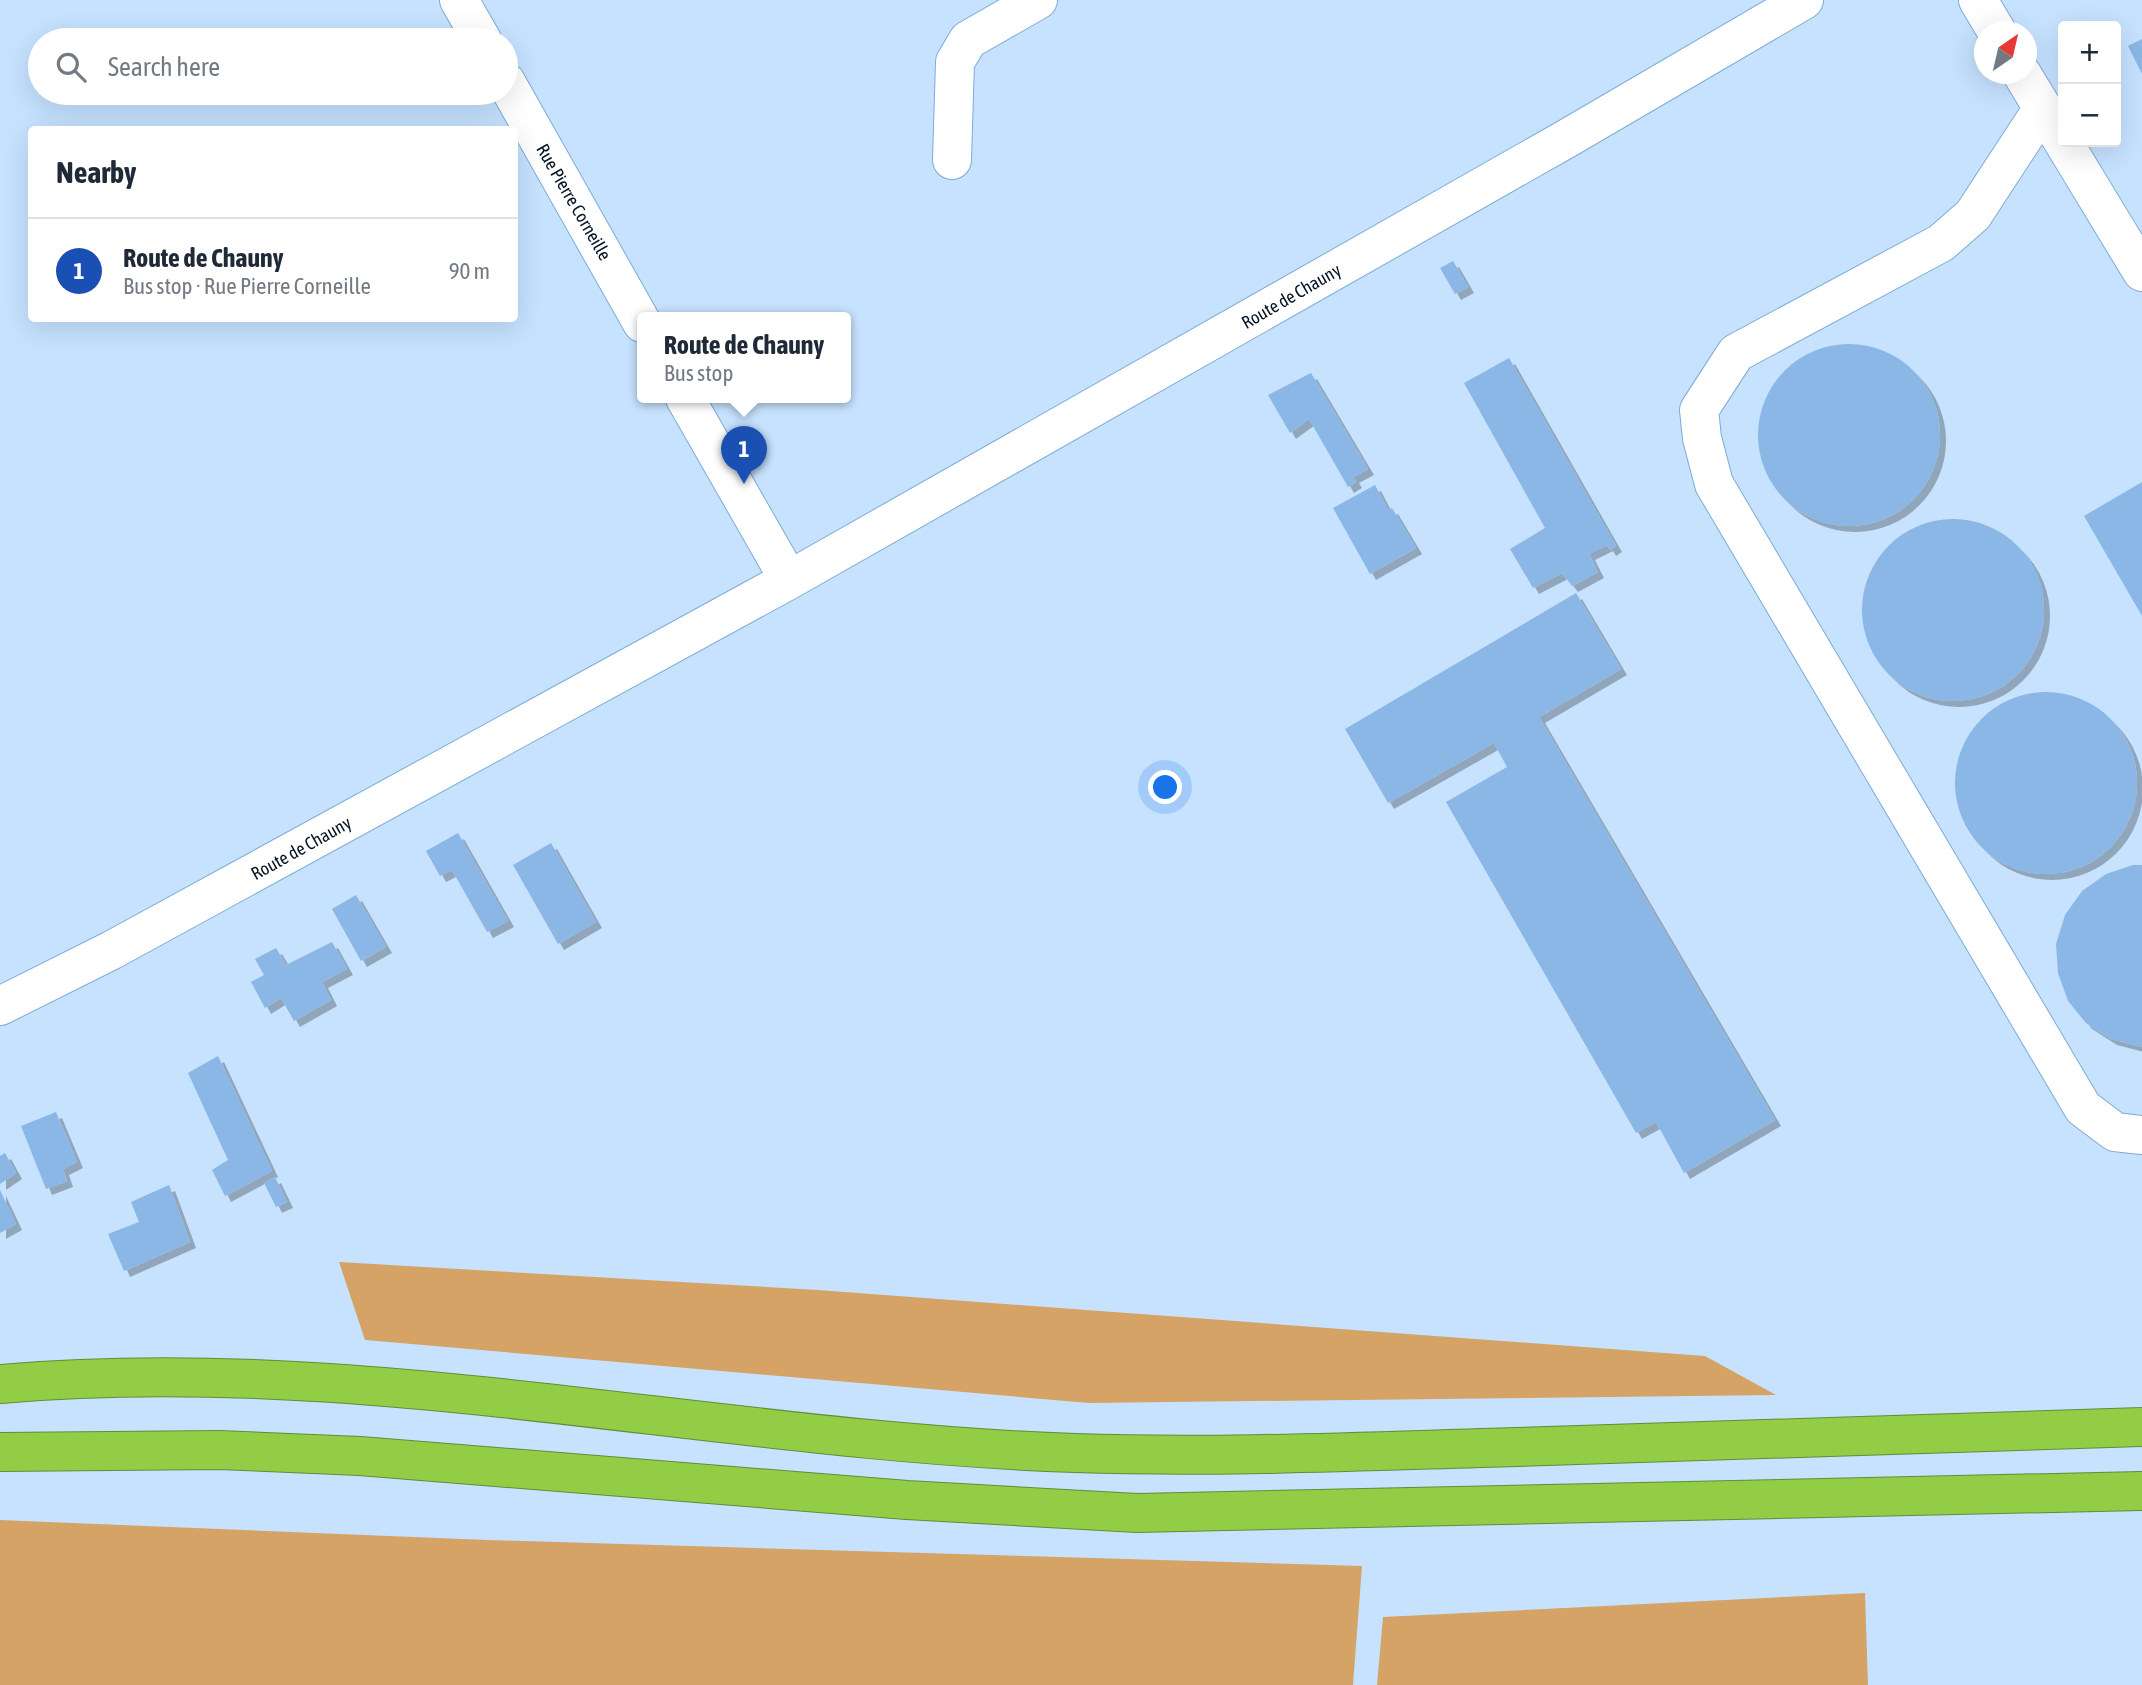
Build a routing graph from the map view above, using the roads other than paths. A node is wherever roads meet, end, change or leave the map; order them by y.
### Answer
1 (460, 0) edge
2 (1038, 0) edge
3 (1804, 0) edge
4 (1978, 0) edge
5 (1990, 21) edge
6 (475, 28) edge
7 (2028, 84) edge
8 (518, 103) edge
9 (2043, 108) junction
10 (952, 160) dead end
11 (2142, 272) edge
12 (637, 314) edge
13 (688, 403) edge
14 (789, 580) junction
15 (0, 1006) edge
16 (2142, 1135) edge
17 (0, 1384) edge
18 (2142, 1427) edge
19 (41, 1451) junction
20 (0, 1452) edge
21 (0, 1458) edge
22 (2142, 1491) edge

1 - 6 street
2 - 10 street
3 - 14 street, Route de Chauny
4 - 5 street
7 - 9 street
8 - 12 street, Rue Pierre Corneille
9 - 11 street
9 - 16 street
13 - 14 street
14 - 15 street, Route de Chauny
17 - 18 highway
19 - 20 highway
19 - 21 highway
19 - 22 highway

